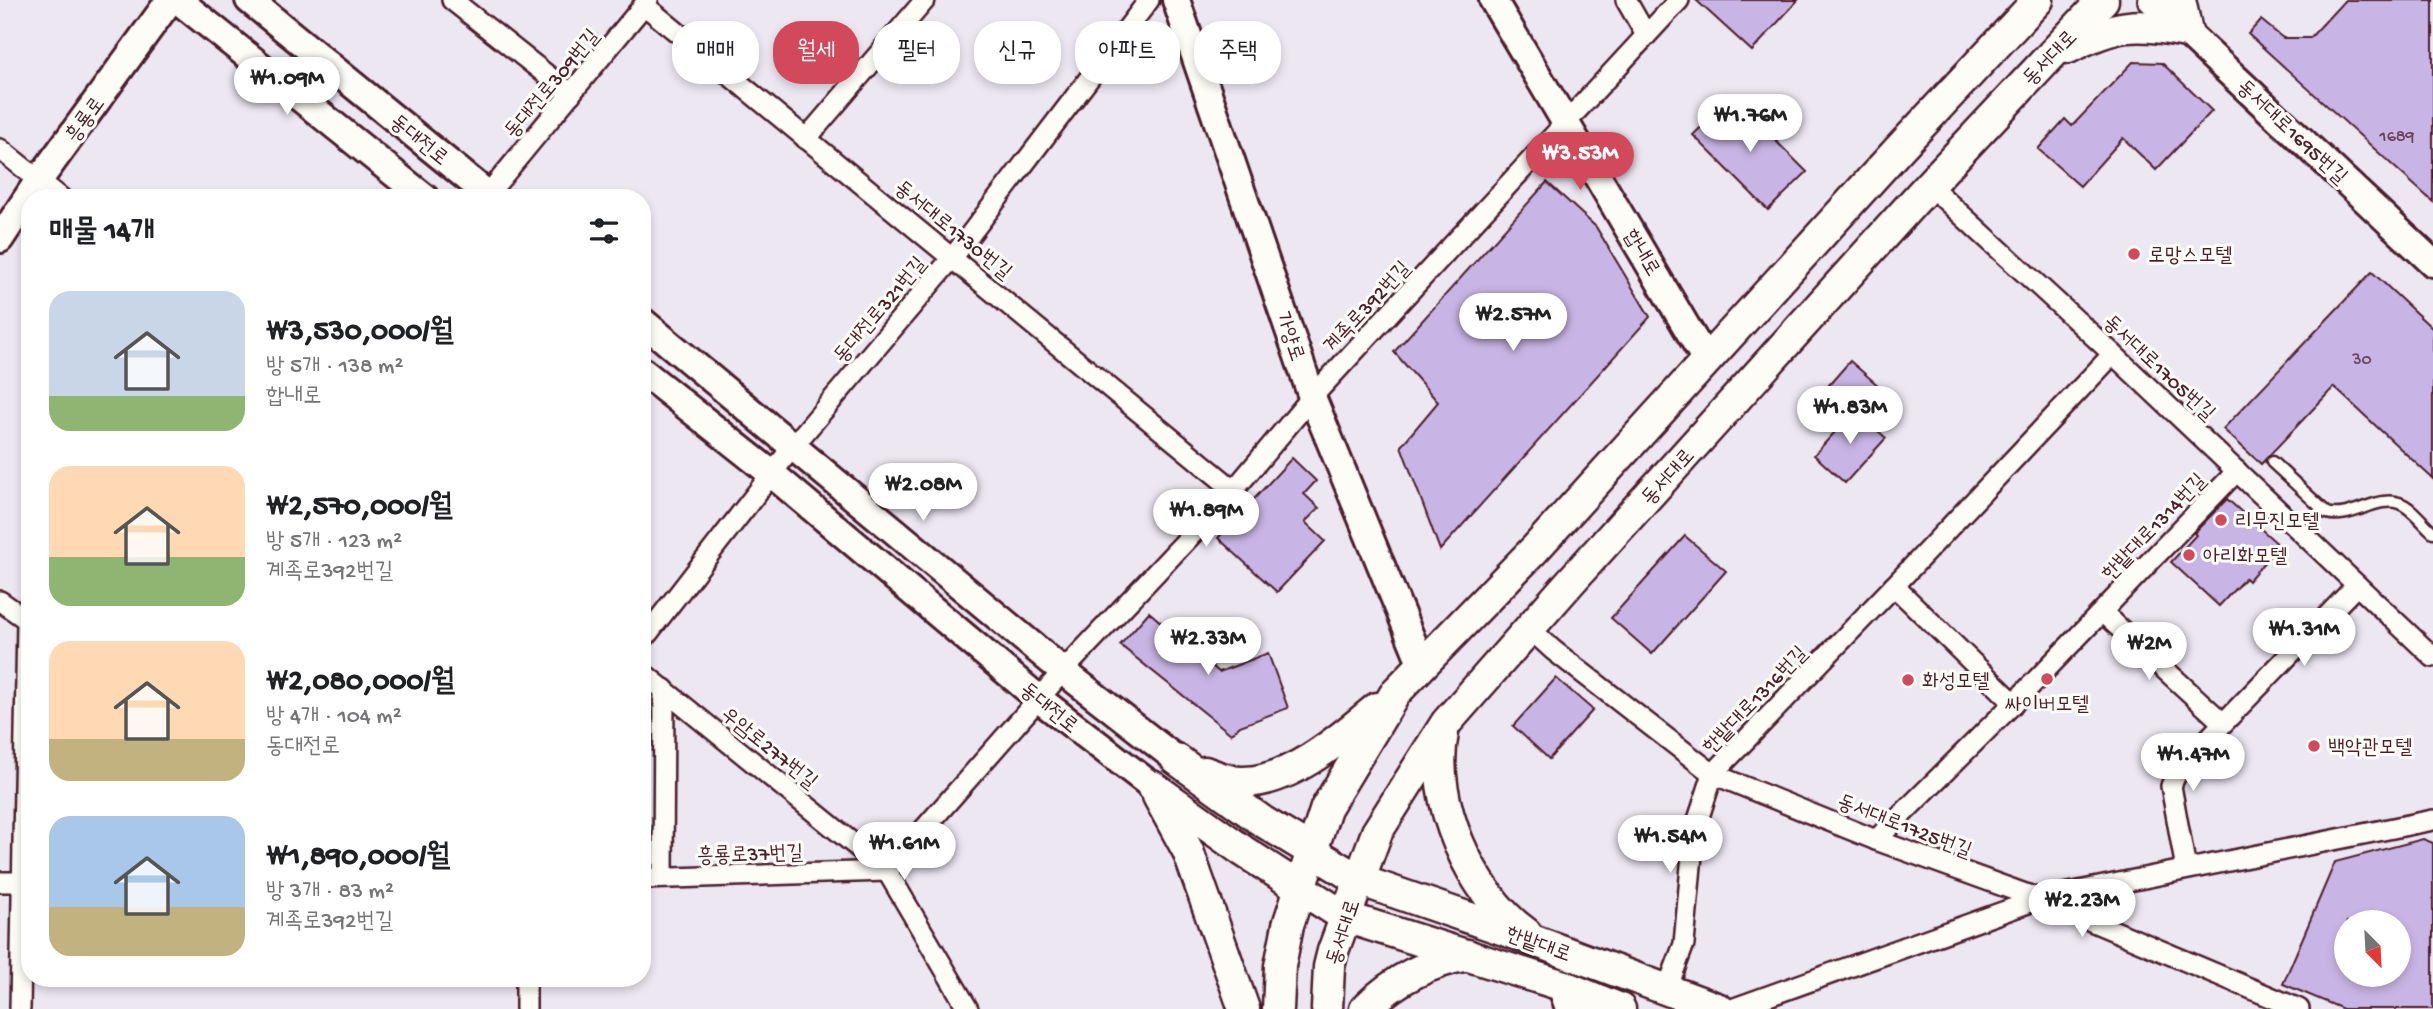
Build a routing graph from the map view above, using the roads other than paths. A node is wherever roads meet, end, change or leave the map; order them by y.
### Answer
1 (170, 0) edge
2 (178, 0) edge
3 (249, 0) edge
4 (452, 0) edge
5 (925, 0) edge
6 (1149, 0) edge
7 (1177, 0) edge
8 (1493, 0) edge
9 (1626, 0) edge
10 (1679, 0) edge
11 (2038, 0) edge
12 (2104, 0) edge
13 (2151, 0) edge
14 (2180, 0) edge
15 (646, 2) edge
16 (2187, 32) junction
17 (1646, 35) junction
18 (2046, 59) junction
19 (571, 94) junction
20 (1566, 122) junction
21 (806, 139) junction
22 (0, 149) edge
23 (39, 180) junction
24 (1929, 185) junction
25 (33, 189) edge
26 (50, 189) edge
27 (414, 189) edge
28 (481, 189) edge
29 (496, 189) edge
30 (21, 207) edge
31 (0, 239) edge
32 (953, 257) junction
33 (2433, 263) edge
34 (651, 328) edge
35 (2113, 354) junction
36 (1706, 360) junction
37 (651, 378) edge
38 (1312, 397) junction
39 (794, 445) junction
40 (2272, 462) dead end
41 (2237, 471) junction
42 (772, 474) junction
43 (1234, 490) junction
44 (2433, 533) edge
45 (2357, 585) junction
46 (1894, 586) junction
47 (0, 601) edge
48 (2102, 612) junction
49 (21, 615) edge
50 (1529, 628) junction
51 (651, 629) edge
52 (2433, 657) edge
53 (1422, 665) junction
54 (1063, 671) junction
55 (651, 679) edge
56 (664, 689) junction
57 (1396, 692) junction
58 (1039, 699) junction
59 (2014, 703) junction
60 (1446, 723) junction
61 (2223, 723) junction
62 (1176, 759) junction
63 (1713, 774) junction
64 (1153, 786) junction
65 (2433, 820) edge
66 (1876, 840) junction
67 (1311, 851) junction
68 (2186, 869) junction
69 (887, 871) junction
70 (651, 878) edge
71 (663, 878) junction
72 (1359, 880) junction
73 (0, 882) edge
74 (21, 882) edge
75 (1300, 887) junction
76 (2039, 900) junction
77 (1345, 917) junction
78 (1540, 943) junction
79 (1468, 956) junction
80 (21, 987) edge
81 (526, 987) edge
82 (1667, 989) junction
83 (1565, 997) edge
84 (20, 1009) edge
85 (526, 1009) edge
86 (968, 1009) edge
87 (1244, 1009) edge
88 (1278, 1009) edge
89 (1326, 1009) edge
90 (1365, 1009) edge
91 (1620, 1009) edge
92 (1718, 1009) edge
93 (1732, 1009) edge
94 (2299, 1009) edge

1 - 23 main road, 흥룡로
2 - 27 main road, 동대전로
3 - 28 main road, 동대전로
4 - 19 street
5 - 21 street
6 - 32 street, 동대전로321번길
7 - 38 main road, 가양로
8 - 20 main road, 합내로
9 - 17 street
10 - 17 street, 계족로392번길
11 - 36 main road
12 - 18 main road, 동서대로
13 - 16 main road, 동서대로1695번길
14 - 16 main road
15 - 19 street, 동대전로309번길
15 - 21 street, 동서대로1730번길
16 - 18 main road
16 - 33 main road, 동서대로1695번길
17 - 20 street, 계족로392번길
18 - 24 main road, 동서대로
19 - 29 street, 동대전로309번길
20 - 36 main road, 합내로
20 - 38 street, 계족로392번길
21 - 32 street, 동서대로1730번길
22 - 23 street
23 - 25 main road, 흥룡로
23 - 26 street
24 - 35 street, 동서대로1705번길
24 - 50 main road, 동서대로
30 - 31 main road, 흥룡로
32 - 39 street, 동대전로321번길
32 - 43 street, 동서대로1730번길
34 - 39 main road, 동대전로
35 - 41 street, 동서대로1705번길
35 - 46 street, 한밭대로1316번길
36 - 53 main road
37 - 42 main road, 동대전로
38 - 43 street, 계족로392번길
38 - 53 main road, 가양로
39 - 42 street
39 - 54 main road, 동대전로
40 - 44 lane
41 - 45 street, 동서대로1705번길
41 - 48 street, 한밭대로1314번길
42 - 51 street
42 - 58 main road, 동대전로
43 - 54 street, 계족로392번길
45 - 52 street, 동서대로1705번길
45 - 61 street
46 - 59 street
46 - 63 street, 한밭대로1316번길
47 - 49 street
48 - 59 street, 한밭대로1314번길
48 - 61 street, 한밭대로1314번길
50 - 60 main road, 동서대로
50 - 63 street, 동서대로1725번길
53 - 57 main road
54 - 58 street
54 - 62 main road, 동대전로
55 - 56 street, 우암로277번길
56 - 69 street, 우암로277번길
56 - 71 street
57 - 62 main road
57 - 67 main road
58 - 64 main road, 동대전로
58 - 69 street
59 - 66 street, 한밭대로1314번길
60 - 72 main road, 동서대로
60 - 78 main road
61 - 68 street
62 - 67 main road, 동대전로
63 - 66 street, 동서대로1725번길
63 - 82 street, 한밭대로1316번길
64 - 75 main road, 동대전로
64 - 87 main road
65 - 68 street
66 - 76 street, 동서대로1725번길
67 - 72 main road, 동대전로
67 - 75 main road
68 - 76 street
69 - 71 street, 흥룡로37번길
69 - 86 street, 우암로277번길
70 - 71 street, 흥룡로37번길
72 - 77 main road, 동서대로
72 - 78 main road, 한밭대로
73 - 74 street
75 - 77 main road, 동대전로
75 - 88 main road
76 - 93 street
76 - 94 street, 동서대로1725번길
77 - 79 main road, 한밭대로
77 - 89 main road, 동서대로
78 - 82 main road, 한밭대로
79 - 83 main road, 한밭대로
79 - 90 main road
80 - 84 street
81 - 85 street
82 - 92 main road, 한밭대로
83 - 91 main road, 한밭대로

